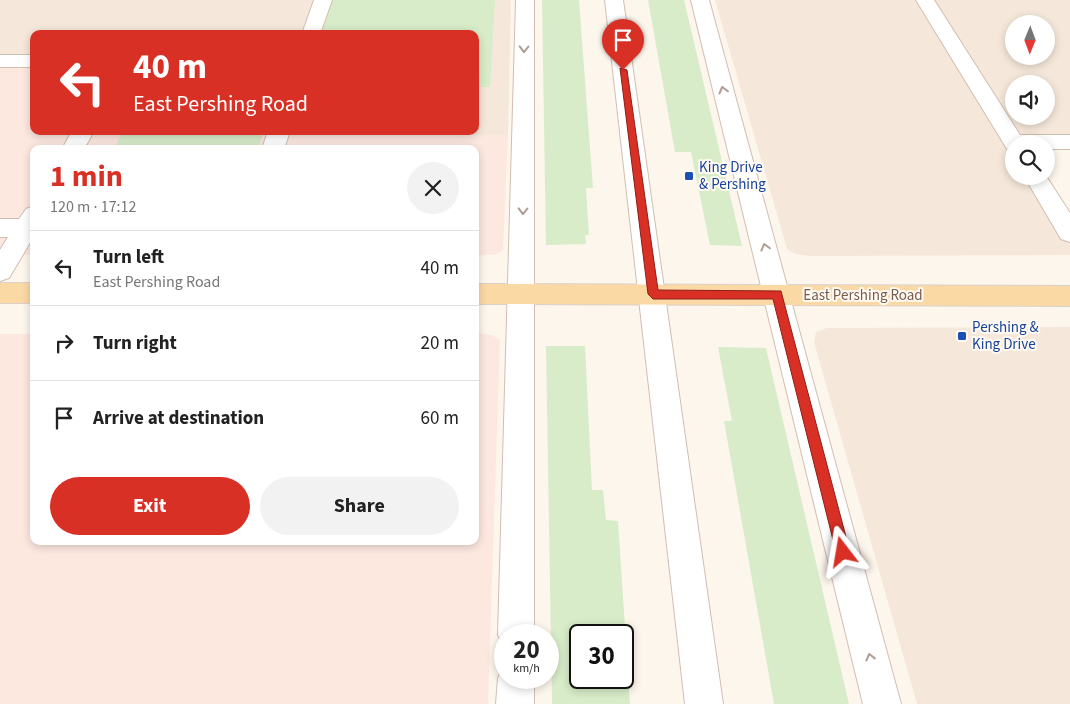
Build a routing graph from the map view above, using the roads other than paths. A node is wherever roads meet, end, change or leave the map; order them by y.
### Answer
1 (323, 0) edge
2 (525, 0) edge
3 (614, 0) edge
4 (700, 0) edge
5 (925, 0) edge
6 (313, 30) edge
7 (0, 61) edge
8 (30, 61) edge
9 (1009, 135) edge
10 (1055, 142) edge
11 (1070, 142) edge
12 (1041, 185) edge
13 (30, 222) edge
14 (0, 228) edge
15 (1070, 233) edge
16 (0, 271) edge
17 (0, 293) edge
18 (30, 293) edge
19 (479, 294) edge
20 (522, 294) junction
21 (653, 294) junction
22 (777, 294) junction
23 (1070, 296) edge
24 (516, 624) edge
25 (516, 689) edge
26 (515, 704) edge
27 (704, 704) edge
28 (882, 704) edge

1 - 6 street
2 -> 20 street
3 - 21 street
22 -> 4 street
5 - 9 street
7 - 8 street
10 - 11 street
12 - 15 street
13 - 14 street
13 - 16 street
17 - 18 main road
19 - 20 main road, East Pershing Road
20 - 21 main road, East Pershing Road
20 - 24 street
21 - 22 main road, East Pershing Road
21 - 27 street
22 - 23 main road, East Pershing Road
28 -> 22 street
25 - 26 street

